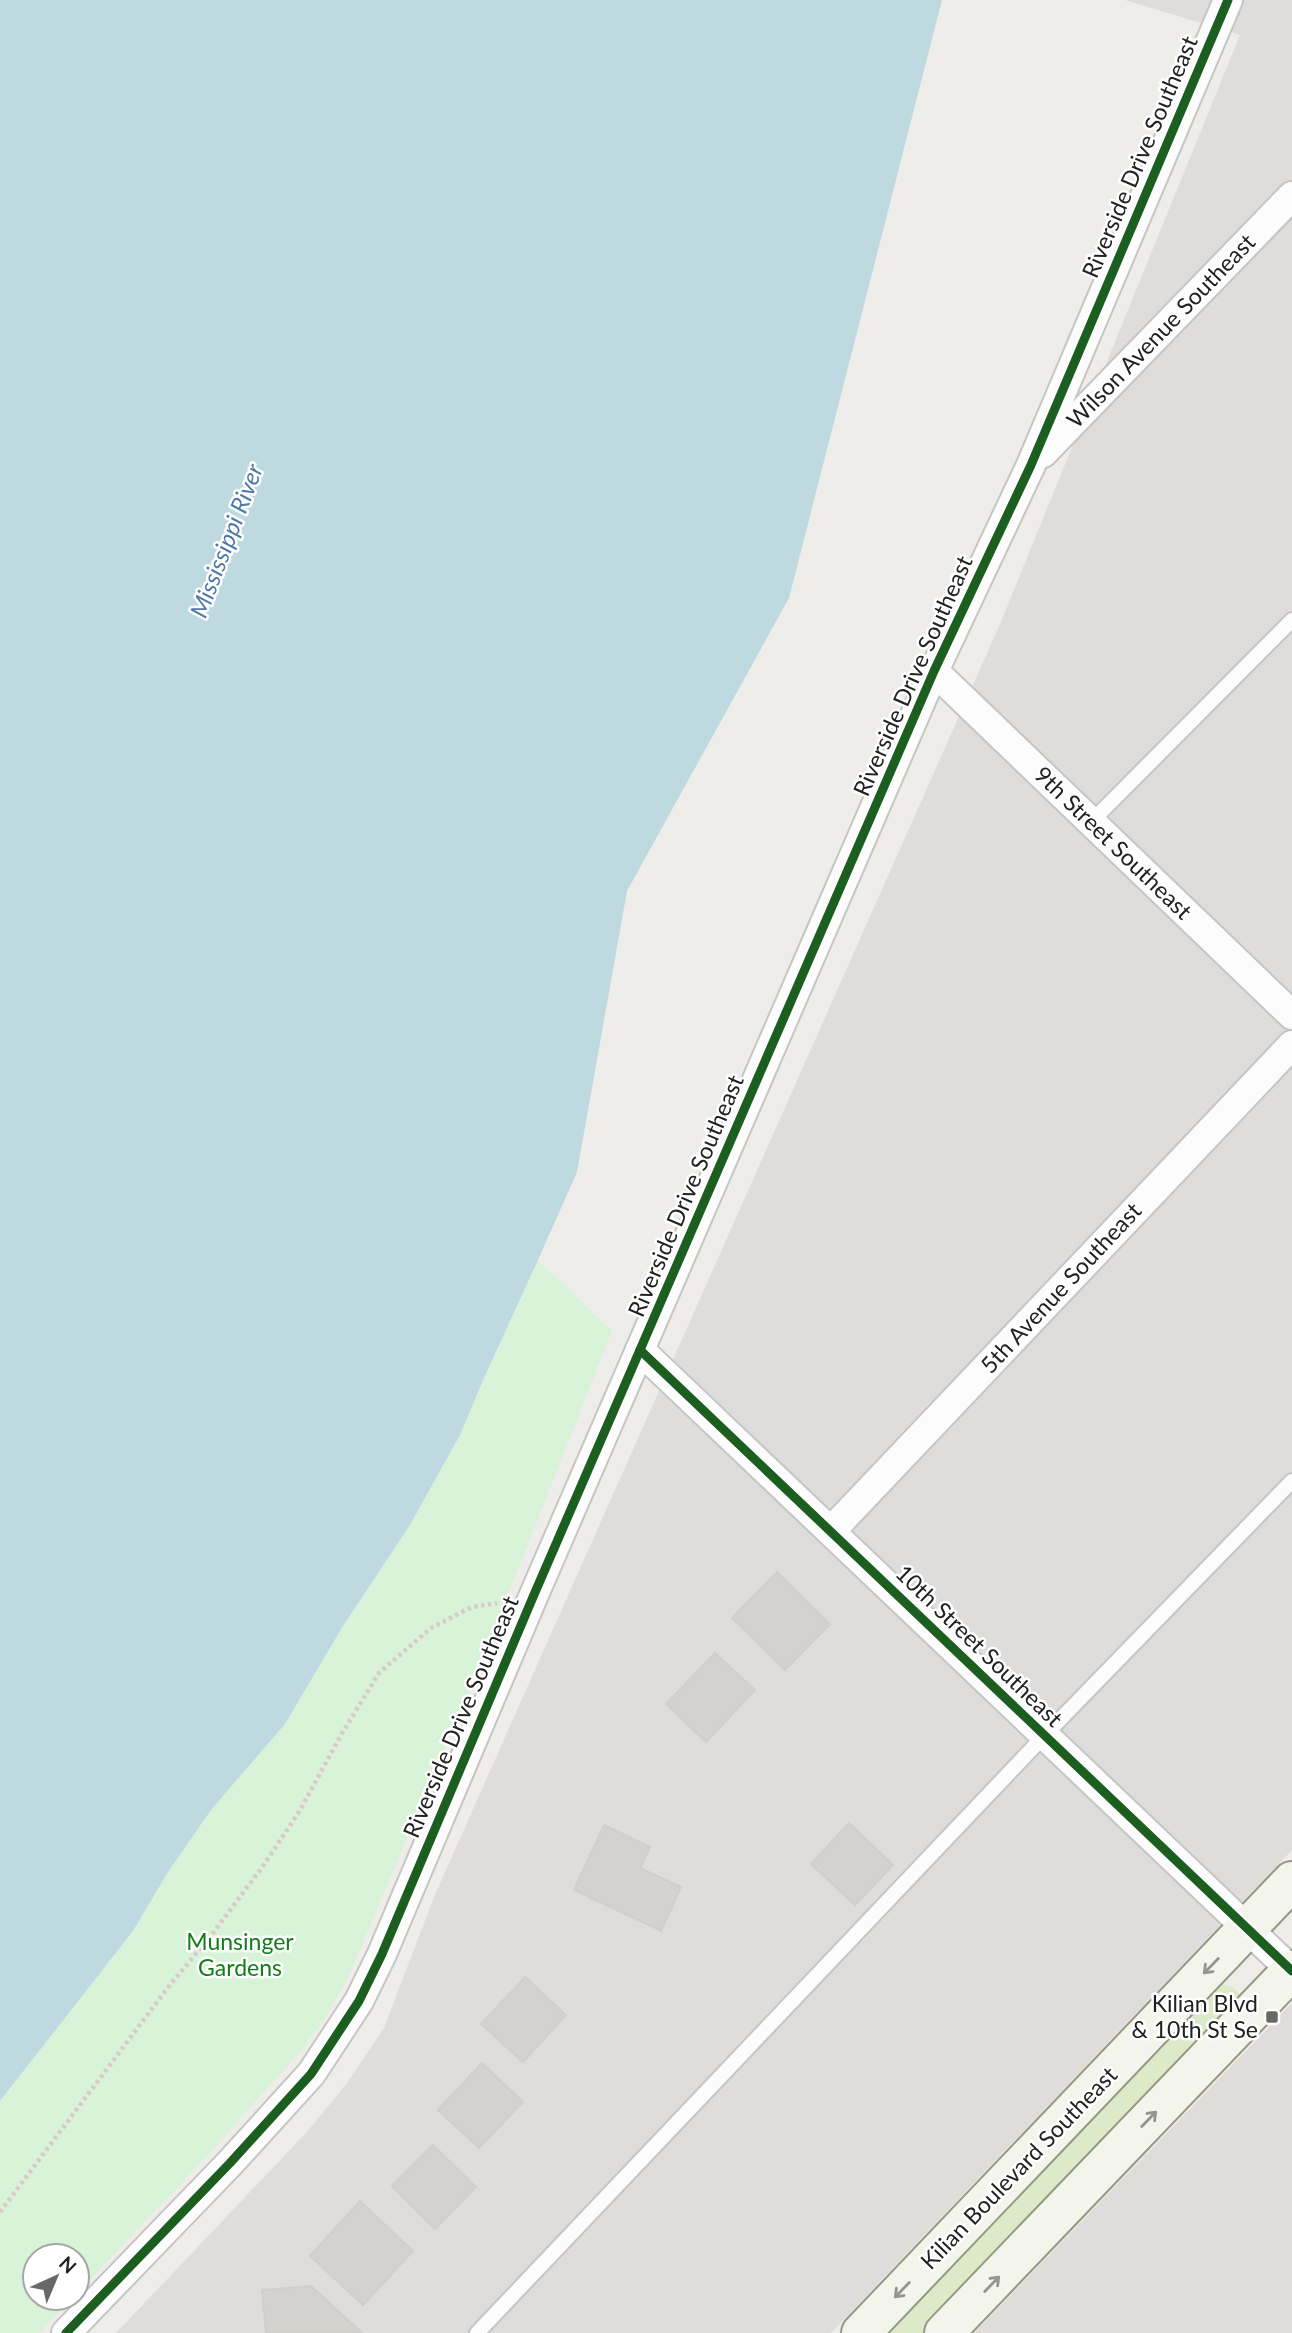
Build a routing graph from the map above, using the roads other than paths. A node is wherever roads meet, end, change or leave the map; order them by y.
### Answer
1 (1228, 0) edge
2 (1292, 196) edge
3 (1031, 465) junction
4 (1292, 620) edge
5 (934, 671) junction
6 (1091, 822) junction
7 (1292, 1016) edge
8 (1292, 1045) edge
9 (640, 1350) junction
10 (1292, 1481) edge
11 (831, 1531) junction
12 (1045, 1735) junction
13 (1292, 1881) edge
14 (1247, 1928) junction
15 (1292, 1970) edge
16 (66, 2333) edge
17 (477, 2333) edge
18 (861, 2333) edge
19 (944, 2333) edge

1 - 3 street, Riverside Drive Southeast
2 - 3 street, Wilson Avenue Southeast
3 - 5 street, Riverside Drive Southeast
4 - 6 lane
5 - 6 street, 9th Street Southeast
5 - 9 street, Riverside Drive Southeast
6 - 7 street, 9th Street Southeast
8 - 11 street, 5th Avenue Southeast
9 - 11 street, 10th Street Southeast
9 - 16 street, Riverside Drive Southeast
10 - 12 lane
11 - 12 street, 10th Street Southeast
12 - 14 street, 10th Street Southeast
12 - 17 lane
13 - 14 street, Kilian Boulevard Southeast
14 - 15 street, 10th Street Southeast
14 -> 18 street, Kilian Boulevard Southeast
19 -> 15 street

